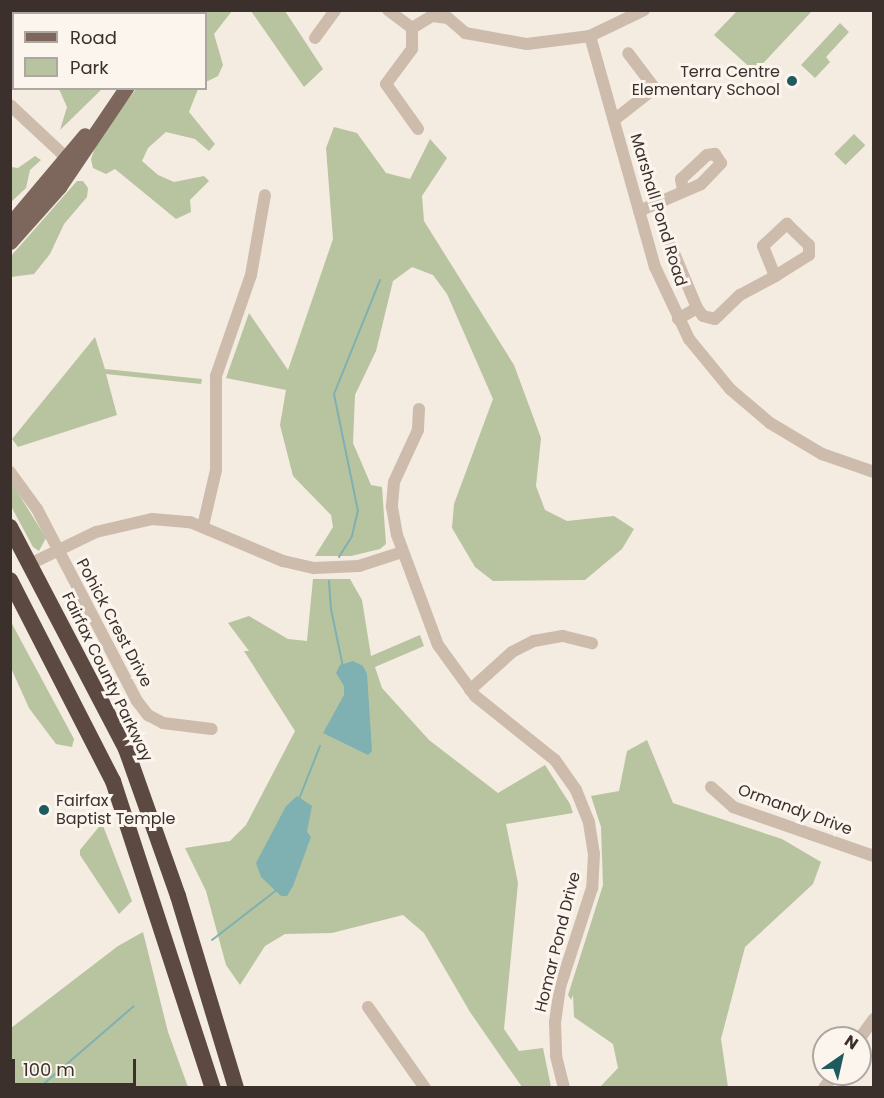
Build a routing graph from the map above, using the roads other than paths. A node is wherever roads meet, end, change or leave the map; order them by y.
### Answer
1 (335, 10) edge
2 (388, 10) edge
3 (644, 10) edge
4 (449, 14) edge
5 (626, 15) edge
6 (412, 28) junction
7 (590, 36) junction
8 (315, 38) dead end
9 (628, 53) dead end
10 (124, 90) edge
11 (10, 105) edge
12 (614, 120) junction
13 (418, 129) dead end
14 (71, 161) junction
15 (683, 190) dead end
16 (265, 195) dead end
17 (639, 211) junction
18 (10, 224) edge
19 (10, 242) edge
20 (671, 246) dead end
21 (775, 276) dead end
22 (697, 308) junction
23 (678, 319) junction
24 (419, 409) dead end
25 (10, 472) edge
26 (873, 472) edge
27 (203, 526) junction
28 (10, 527) edge
29 (57, 550) junction
30 (402, 552) junction
31 (30, 564) junction
32 (10, 580) edge
33 (592, 643) dead end
34 (470, 690) junction
35 (212, 729) dead end
36 (711, 787) dead end
37 (873, 856) edge
38 (368, 1007) dead end
39 (199, 1047) junction
40 (206, 1088) edge
41 (213, 1088) edge
42 (236, 1088) edge
43 (425, 1088) edge
44 (564, 1088) edge

1 - 8 street
2 - 6 street
3 - 5 street
4 - 6 street
4 - 7 street
5 - 7 street
6 - 13 street
7 - 12 street, Marshall Pond Road
9 - 12 street
10 - 14 main road
11 - 14 street
12 - 17 street, Marshall Pond Road
14 - 18 main road
14 - 19 main road
15 - 17 street
16 - 27 street
17 - 23 street, Marshall Pond Road
20 - 22 street
21 - 22 street
22 - 23 street
23 - 26 street, Marshall Pond Road
24 - 30 street, Homar Pond Drive
25 - 29 street, Pohick Crest Drive
27 - 29 street
27 - 30 street
28 - 31 highway, Fairfax County Parkway
29 - 31 street
29 - 35 street, Pohick Crest Drive
30 - 34 street, Homar Pond Drive
31 - 42 highway, Fairfax County Parkway
32 - 39 highway
33 - 34 street
34 - 44 street, Homar Pond Drive
36 - 37 street, Ormandy Drive
38 - 43 street
39 - 40 highway
39 - 41 highway

